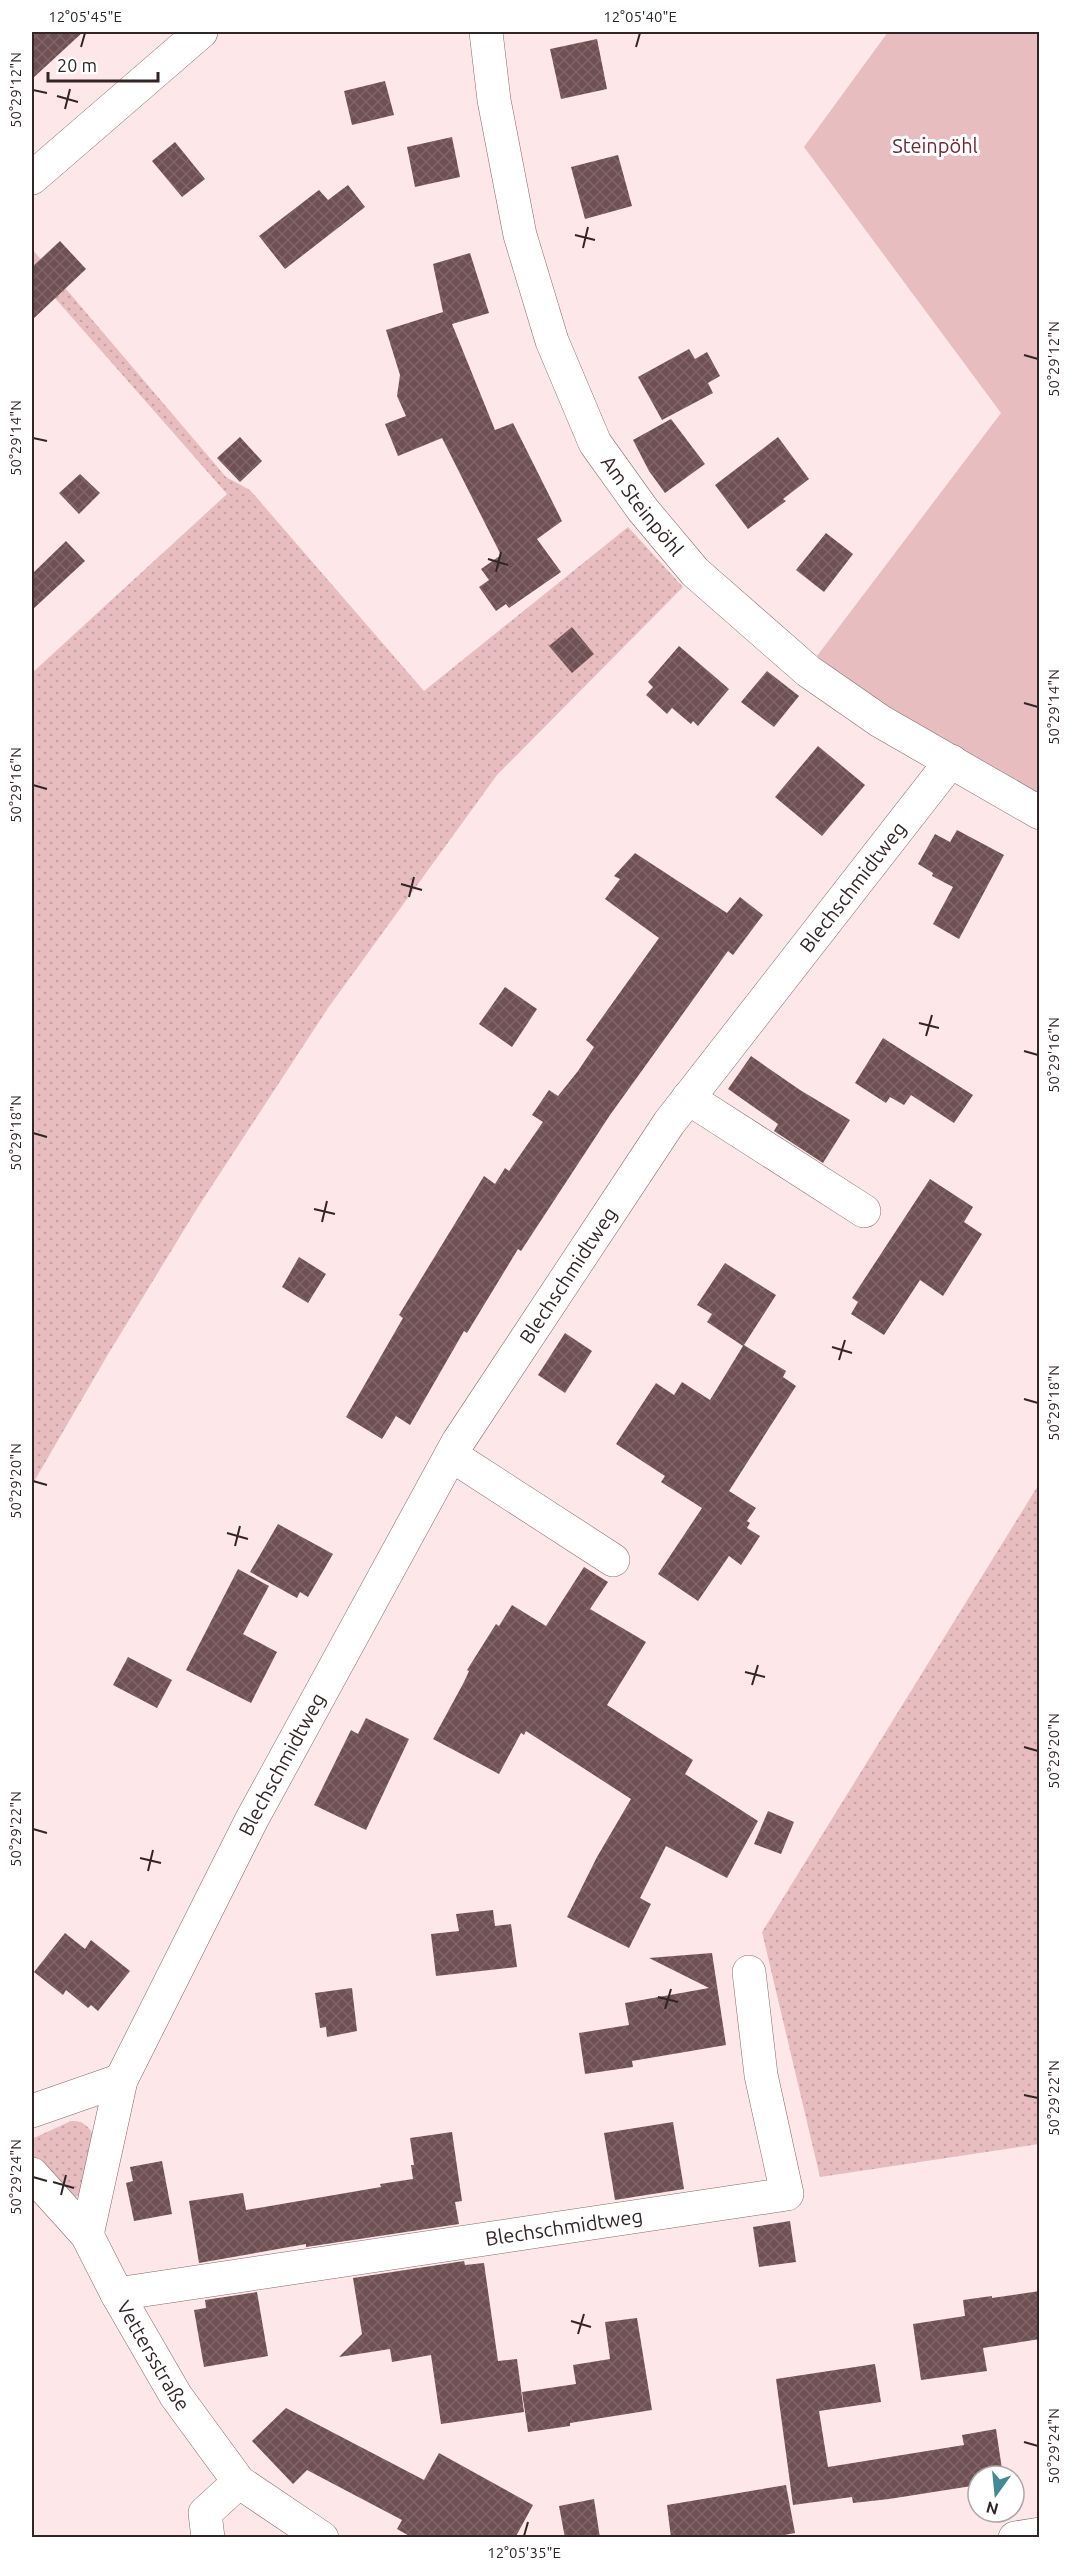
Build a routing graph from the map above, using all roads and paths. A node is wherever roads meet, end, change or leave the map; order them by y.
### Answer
1 (201, 32) edge
2 (486, 32) edge
3 (32, 178) edge
4 (951, 761) junction
5 (1040, 813) edge
6 (688, 1098) junction
7 (864, 1211) dead end
8 (451, 1455) junction
9 (613, 1560) dead end
10 (749, 1972) dead end
11 (122, 2080) junction
12 (32, 2110) edge
13 (32, 2174) edge
14 (87, 2235) junction
15 (117, 2294) junction
16 (239, 2482) junction
17 (1040, 2534) edge
18 (208, 2538) edge
19 (322, 2538) edge
20 (1015, 2538) edge

1 - 3 street
2 - 4 street, Am Steinpöhl
4 - 5 street, Am Steinpöhl
4 - 6 street, Blechschmidtweg
6 - 7 street
6 - 8 street, Blechschmidtweg
8 - 9 street
8 - 11 street, Blechschmidtweg
10 - 15 street, Blechschmidtweg
11 - 12 street
11 - 14 street, Blechschmidtweg
13 - 14 street, Vettersstraße
14 - 15 street, Vettersstraße
15 - 16 street, Vettersstraße
16 - 18 street
16 - 19 street, Vettersstraße
17 - 20 street

